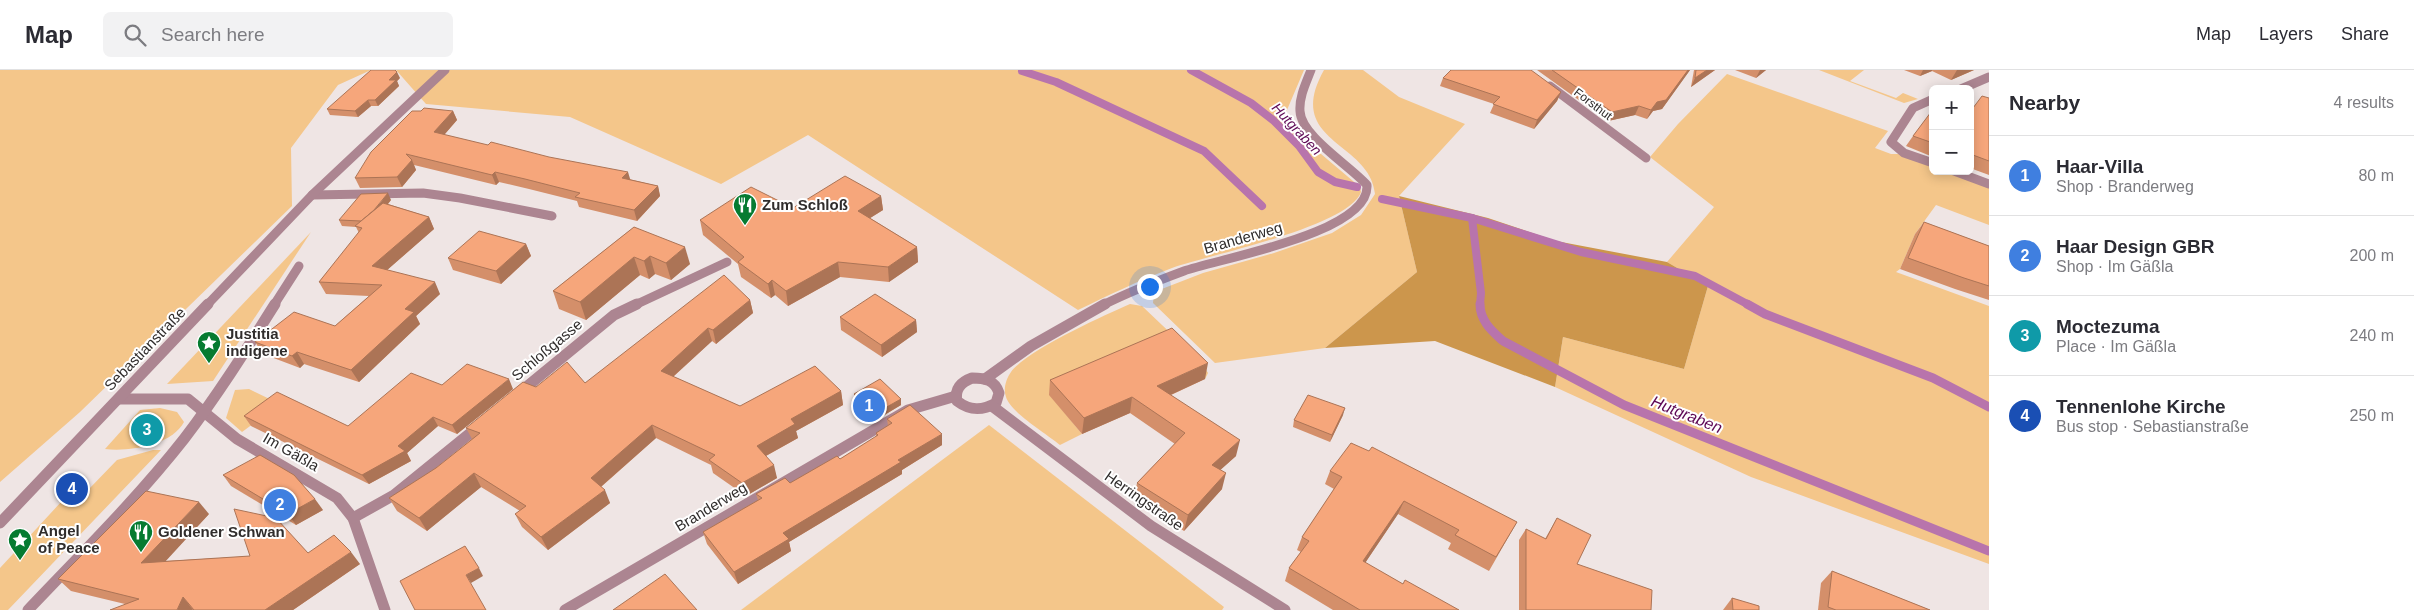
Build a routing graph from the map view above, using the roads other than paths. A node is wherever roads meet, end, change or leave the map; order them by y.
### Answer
1 (445, 70) edge
2 (1311, 70) edge
3 (1989, 77) edge
4 (1540, 80) edge
5 (1970, 85) edge
6 (1929, 101) edge
7 (1646, 158) dead end
8 (1929, 162) edge
9 (1965, 175) edge
10 (1989, 184) edge
11 (312, 195) junction
12 (552, 216) dead end
13 (727, 262) dead end
14 (299, 266) dead end
15 (985, 379) junction
16 (956, 396) junction
17 (119, 399) junction
18 (509, 401) edge
19 (992, 406) junction
20 (205, 412) junction
21 (486, 420) edge
22 (354, 518) junction
23 (0, 523) edge
24 (28, 610) edge
25 (385, 610) edge
26 (565, 610) edge
27 (1286, 610) edge

1 - 11 street, Sebastianstraße
2 - 15 street, Branderweg
3 - 5 street
4 - 7 street, Forsthut
6 - 8 street
9 - 10 street
11 - 12 street
11 - 17 street, Sebastianstraße
13 - 18 street, Schloßgasse
14 - 20 street
15 - 16 street, Branderweg
15 - 19 street
16 - 19 street
16 - 26 street, Branderweg
17 - 20 street, Im Gäßla
17 - 23 street, Sebastianstraße
19 - 27 street, Herringstraße
20 - 22 street, Im Gäßla
20 - 24 street
21 - 22 street
22 - 25 street, Im Gäßla

